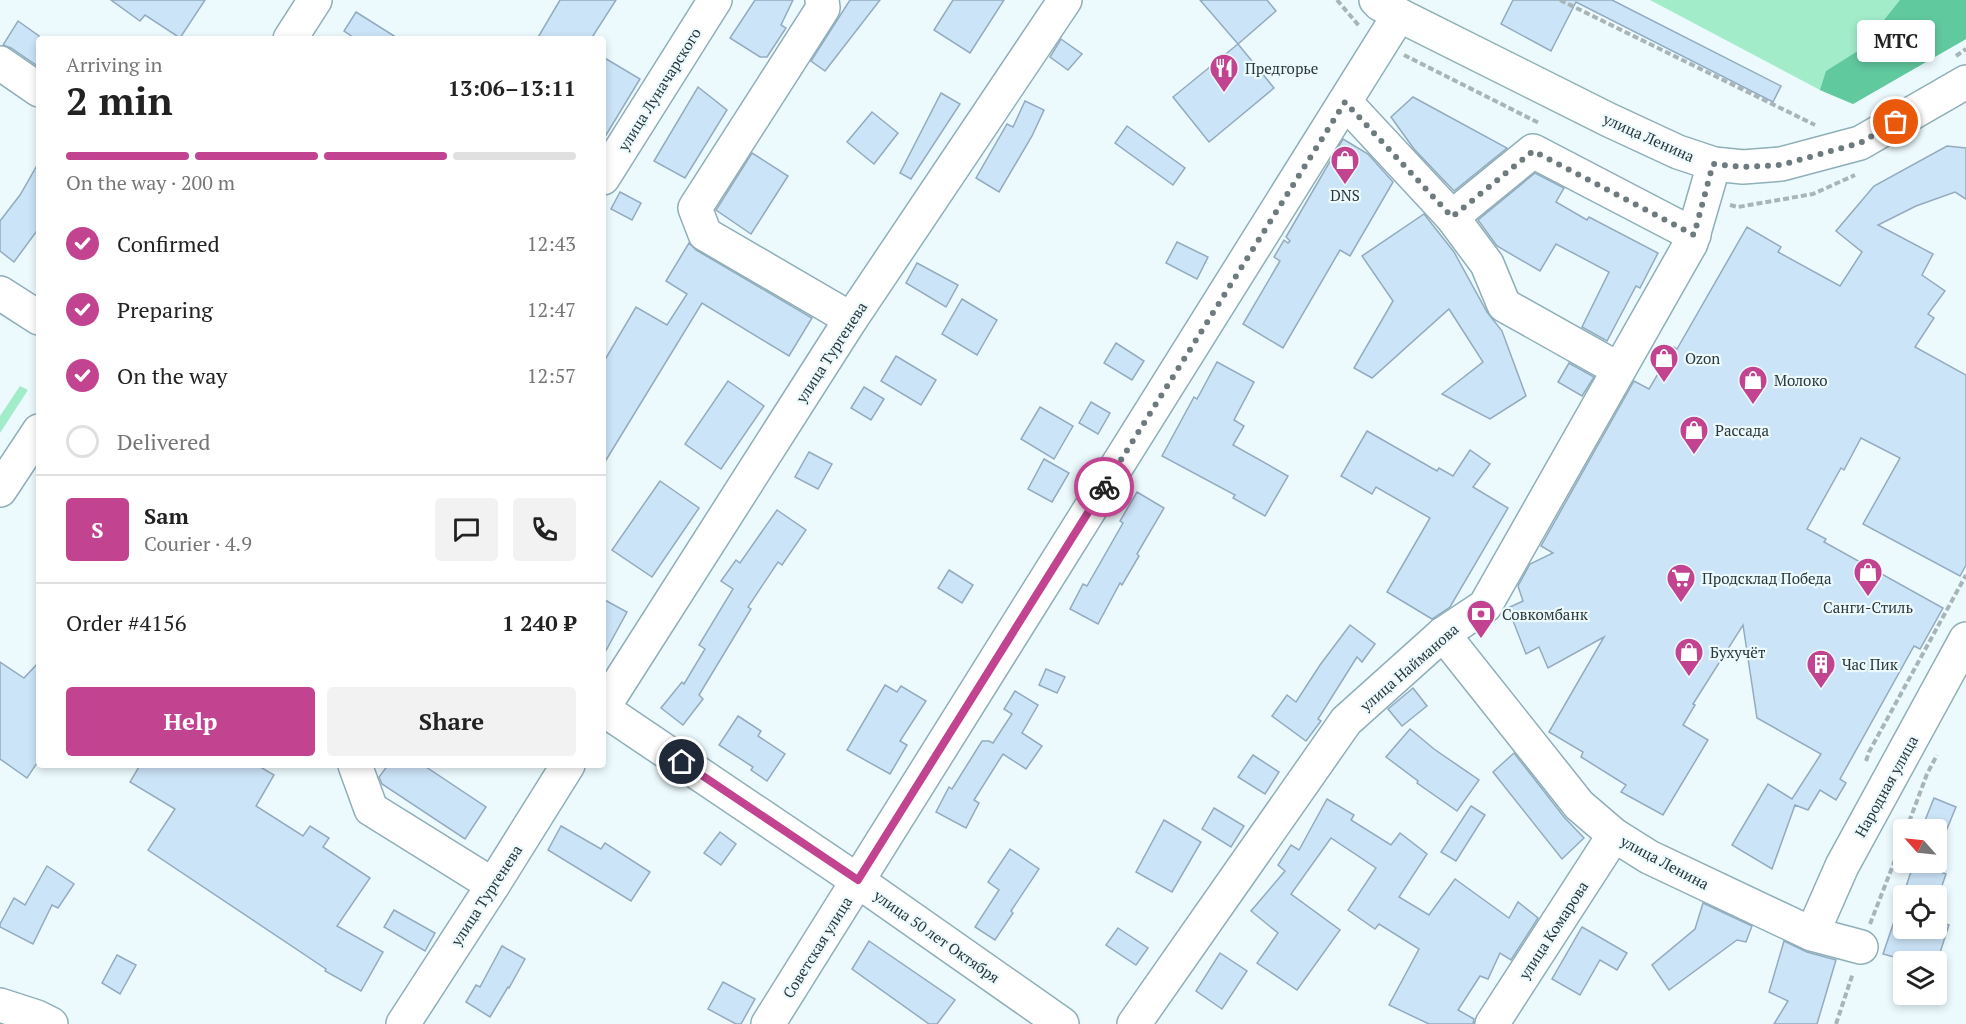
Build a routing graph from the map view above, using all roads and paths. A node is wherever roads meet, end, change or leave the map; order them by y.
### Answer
1 (315, 0) edge
2 (715, 0) edge
3 (822, 0) edge
4 (1065, 0) edge
5 (1337, 0) edge
6 (1560, 0) edge
7 (1388, 8) edge
8 (292, 36) edge
9 (1382, 44) junction
10 (1966, 49) edge
11 (0, 63) edge
12 (1956, 72) edge
13 (36, 88) edge
14 (1345, 102) junction
15 (1541, 124) dead end
16 (1822, 129) dead end
17 (1713, 164) junction
18 (606, 173) edge
19 (1452, 217) junction
20 (1694, 235) junction
21 (0, 293) edge
22 (36, 316) edge
23 (851, 320) junction
24 (1618, 369) junction
25 (36, 435) edge
26 (0, 489) edge
27 (1966, 574) edge
28 (1443, 634) junction
29 (1966, 639) edge
30 (606, 704) edge
31 (606, 711) edge
32 (1942, 745) dead end
33 (356, 768) edge
34 (566, 768) edge
35 (1864, 772) dead end
36 (1910, 819) edge
37 (1614, 835) junction
38 (1893, 865) edge
39 (858, 880) junction
40 (493, 885) junction
41 (1812, 934) junction
42 (1861, 947) junction
43 (0, 1005) edge
44 (51, 1024) edge
45 (403, 1024) edge
46 (768, 1024) edge
47 (1062, 1024) edge
48 (1134, 1024) edge
49 (1492, 1024) edge
50 (1836, 1024) edge

1 - 8 street
2 - 18 street, улица Луначарского
3 - 23 street
4 - 23 street, улица Тургенева
5 - 9 path
6 - 16 path
7 - 9 street, Советская улица
7 - 17 street, улица Ленина
9 - 14 street, Советская улица
9 - 15 path
10 - 12 path
11 - 13 street
12 - 17 street, улица Ленина
14 - 19 street
14 - 39 street, Советская улица
17 - 20 street, улица Найманова
19 - 20 street
19 - 24 street
20 - 24 street, улица Найманова
21 - 22 street
23 - 30 street, улица Тургенева
24 - 28 street, улица Найманова
25 - 26 street
27 - 35 path
28 - 37 street, улица Ленина
28 - 48 street, улица Найманова
29 - 41 street, Народная улица
31 - 39 street, улица 50 лет Октября
32 - 36 path
33 - 40 street
34 - 40 street, улица Тургенева
37 - 41 street, улица Ленина
37 - 49 street, улица Комарова
38 - 42 path
39 - 46 street, Советская улица
39 - 47 street, улица 50 лет Октября
40 - 45 street, улица Тургенева
41 - 42 street, улица Ленина
42 - 50 path
43 - 44 street

